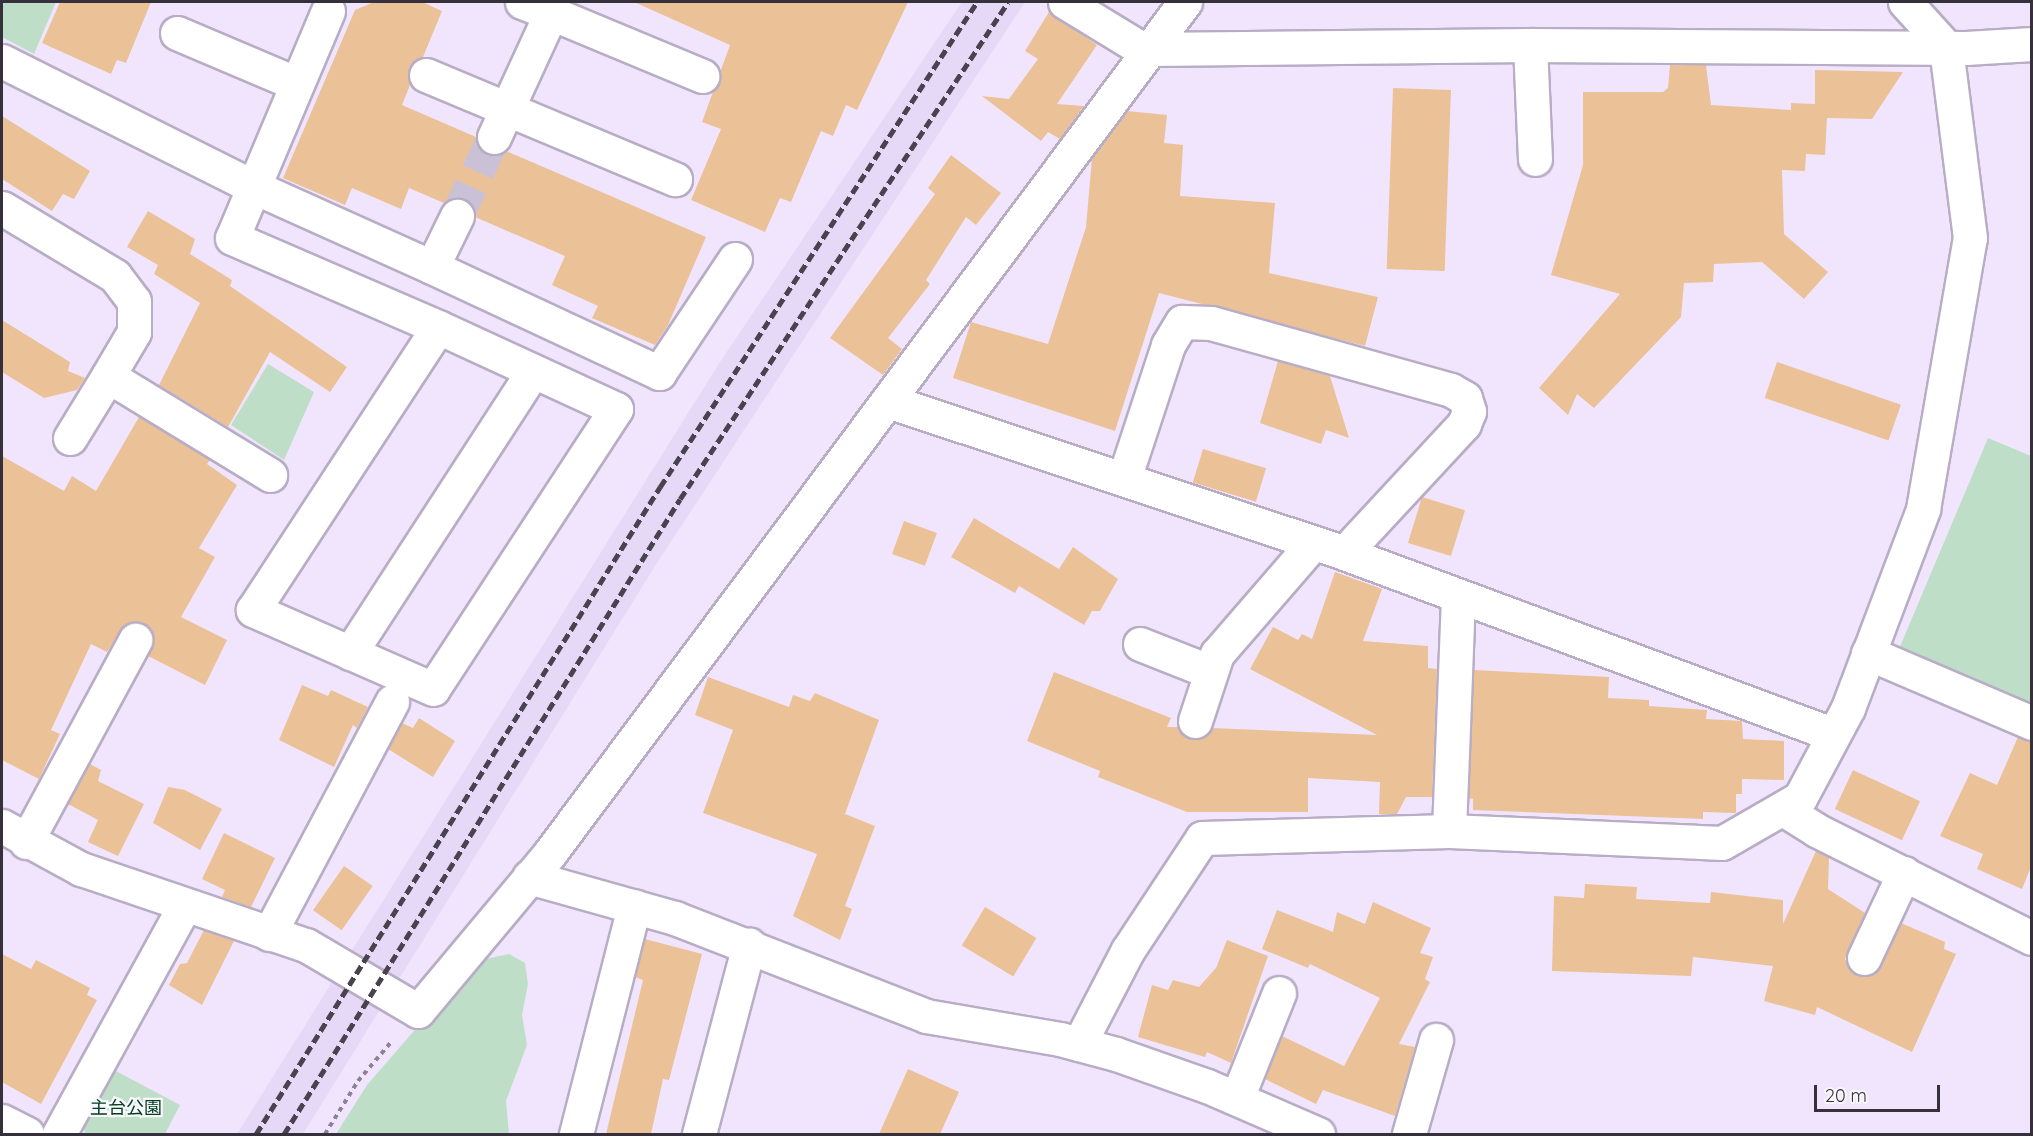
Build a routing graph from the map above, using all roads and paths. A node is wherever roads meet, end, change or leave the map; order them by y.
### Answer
1 (1065, 2) edge
2 (1185, 2) edge
3 (1911, 4) edge
4 (537, 7) edge
5 (328, 11) dead end
6 (177, 33) dead end
7 (2031, 44) edge
8 (1530, 45) junction
9 (1946, 47) junction
10 (1150, 49) junction
11 (2, 61) edge
12 (426, 75) dead end
13 (702, 76) dead end
14 (297, 84) junction
15 (500, 123) junction
16 (1535, 159) dead end
17 (675, 179) dead end
18 (254, 187) junction
19 (2, 208) edge
20 (457, 216) tunnel mouth
21 (735, 259) dead end
22 (432, 267) junction
23 (438, 327) junction
24 (533, 371) junction
25 (108, 375) junction
26 (888, 401) junction
27 (70, 438) dead end
28 (270, 476) dead end
29 (1124, 479) junction
30 (1313, 543) junction
31 (1344, 553) junction
32 (1458, 598) junction
33 (135, 640) dead end
34 (1140, 644) dead end
35 (350, 653) junction
36 (1868, 653) junction
37 (1211, 672) junction
38 (392, 702) dead end
39 (1195, 721) dead end
40 (2031, 723) edge
41 (1832, 734) junction
42 (1783, 809) junction
43 (1449, 831) junction
44 (14, 834) edge
45 (1904, 873) junction
46 (529, 877) junction
47 (185, 905) junction
48 (634, 906) junction
49 (269, 934) junction
50 (2031, 938) edge
51 (749, 945) junction
52 (1864, 957) dead end
53 (1279, 993) dead end
54 (418, 1011) junction
55 (1436, 1040) dead end
56 (1079, 1044) junction
57 (1236, 1098) junction
58 (2, 1121) edge
59 (27, 1134) edge
60 (59, 1134) edge
61 (325, 1134) edge
62 (576, 1134) edge
63 (699, 1134) edge
64 (1318, 1134) edge
65 (1409, 1134) edge

1 - 10 street
2 - 10 street
3 - 9 street
4 - 13 street
4 - 15 street
5 - 14 street
6 - 14 street
7 - 9 street
8 - 9 street
8 - 10 street
8 - 16 street
9 - 36 street
10 - 26 street
11 - 18 street
12 - 15 street
14 - 18 street
15 - 17 street
18 - 22 street
18 - 23 street
19 - 25 street
20 - 22 street
21 - 22 street
23 - 24 street
23 - 35 street
24 - 35 street
24 - 35 street
25 - 27 street
25 - 28 street
26 - 29 street
26 - 46 street
29 - 30 street
29 - 31 street
30 - 31 street
30 - 37 street
31 - 32 street
32 - 41 street
32 - 43 street
33 - 44 street
34 - 37 street
36 - 40 street
36 - 41 street
37 - 39 street
38 - 49 street
41 - 42 street
42 - 43 street
42 - 45 street
43 - 56 street
44 - 47 street
45 - 50 street
45 - 52 street
46 - 48 street
46 - 54 street
47 - 49 street
47 - 60 street
48 - 51 street
48 - 62 street
49 - 54 street
51 - 56 street
51 - 63 street
53 - 57 street
54 - 61 path
55 - 65 street
56 - 57 street
57 - 64 street
58 - 59 street

